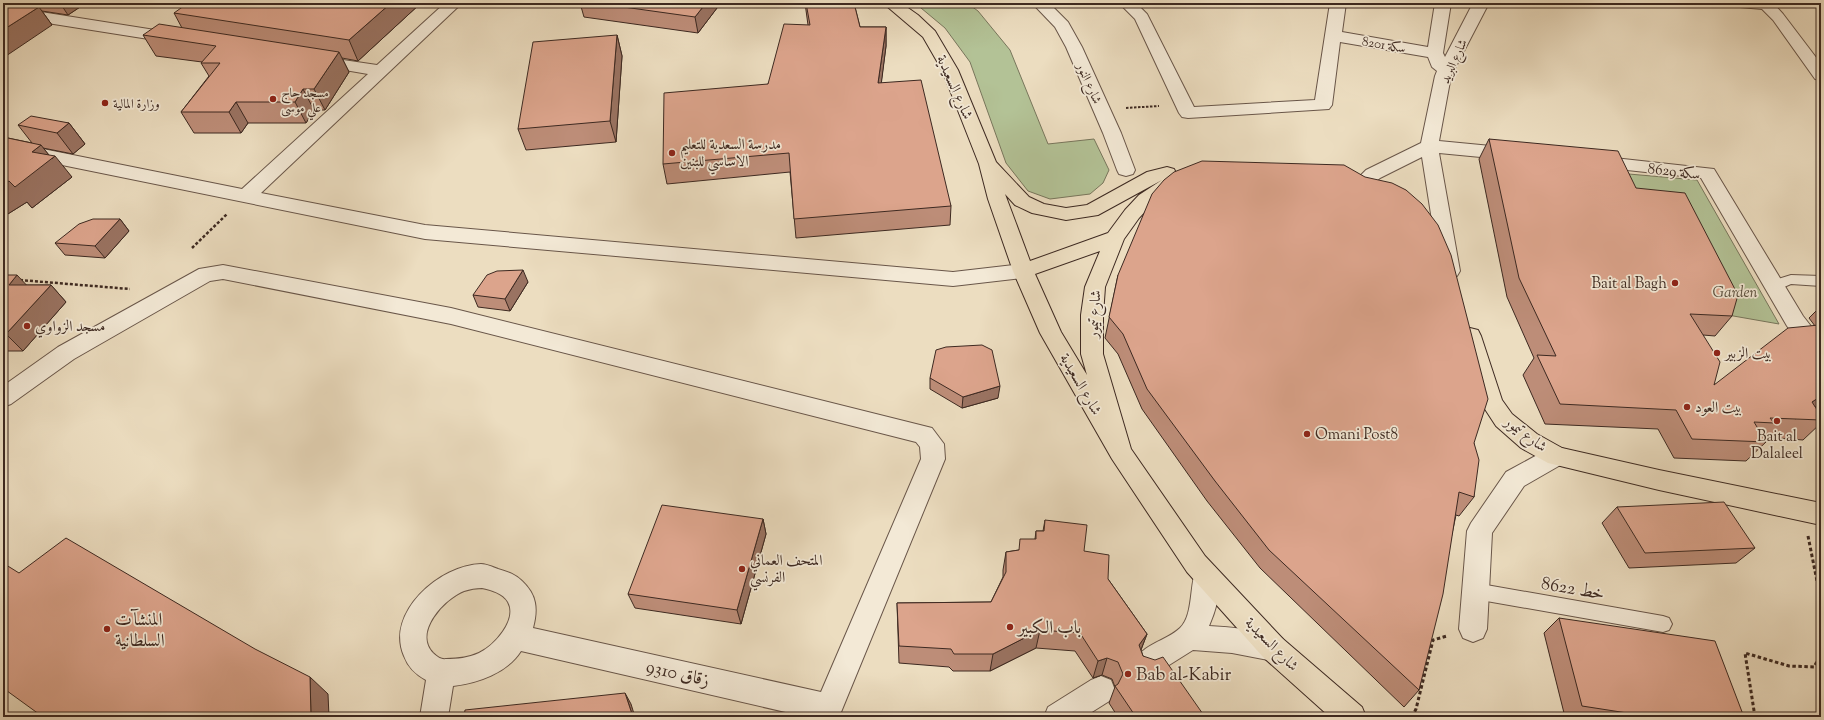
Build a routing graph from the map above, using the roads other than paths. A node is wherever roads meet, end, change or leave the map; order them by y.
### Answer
1 (454, 3) edge
2 (890, 3) edge
3 (1040, 3) edge
4 (1127, 3) edge
5 (1338, 3) edge
6 (1443, 3) edge
7 (1481, 3) edge
8 (1734, 3) edge
9 (1765, 4) edge
10 (3, 11) edge
11 (1334, 36) junction
12 (186, 40) edge
13 (1435, 53) junction
14 (305, 59) edge
15 (380, 72) junction
16 (1821, 75) edge
17 (1443, 76) junction
18 (1430, 146) junction
19 (3, 147) edge
20 (1532, 156) edge
21 (1580, 161) edge
22 (988, 164) junction
23 (1126, 170) dead end
24 (1341, 178) edge
25 (1371, 188) joint
26 (245, 197) junction
27 (1424, 224) edge
28 (1115, 238) junction
29 (1023, 271) junction
30 (1821, 281) edge
31 (1453, 283) joint
32 (1774, 286) junction
33 (1465, 320) edge
34 (1821, 354) edge
35 (3, 398) edge
36 (1120, 452) junction
37 (1556, 456) junction
38 (1812, 512) edge
39 (1206, 575) junction
40 (1476, 591) junction
41 (1663, 624) dead end
42 (1473, 629) road end
43 (516, 637) junction
44 (1190, 637) junction
45 (1273, 648) junction
46 (1148, 662) edge
47 (441, 672) junction
48 (1101, 690) dead end
49 (832, 712) edge
50 (434, 717) edge
51 (1058, 717) edge
52 (1352, 717) edge

1 - 15 street
2 - 22 main road, شارع السعيدية
3 - 23 street, شارع النور
4 - 11 street
5 - 11 street
6 - 13 street
7 - 17 street, شارع البريد
8 - 9 street
9 - 16 street
10 - 12 street
11 - 13 street, سكة 8201
13 - 17 street
14 - 15 street
15 - 26 street
17 - 18 street, شارع البريد
18 - 20 street
18 - 25 street
18 - 31 street, شارع البريد
19 - 26 street
21 - 32 street, سكة 8629
22 - 28 main road, شارع تيمور
22 - 29 main road, شارع السعيدية
24 - 25 main road
26 - 29 street
27 - 31 main road
28 - 29 main road
28 - 36 main road, شارع تيمور
29 - 36 main road, شارع السعيدية
30 - 32 lane
32 - 34 street, سكة 8629
33 - 37 main road, شارع تيمور
35 - 49 street
36 - 39 main road, شارع السعيدية
37 - 38 main road, شارع تيمور
37 - 40 street
39 - 44 street
39 - 45 main road, شارع السعيدية
40 - 41 lane, 8622 خط
40 - 42 street
43 - 47 street
43 - 47 street
43 - 49 street, زقاق 9310
44 - 45 street
44 - 46 street
45 - 52 main road, شارع السعيدية
47 - 50 street
48 - 51 street

